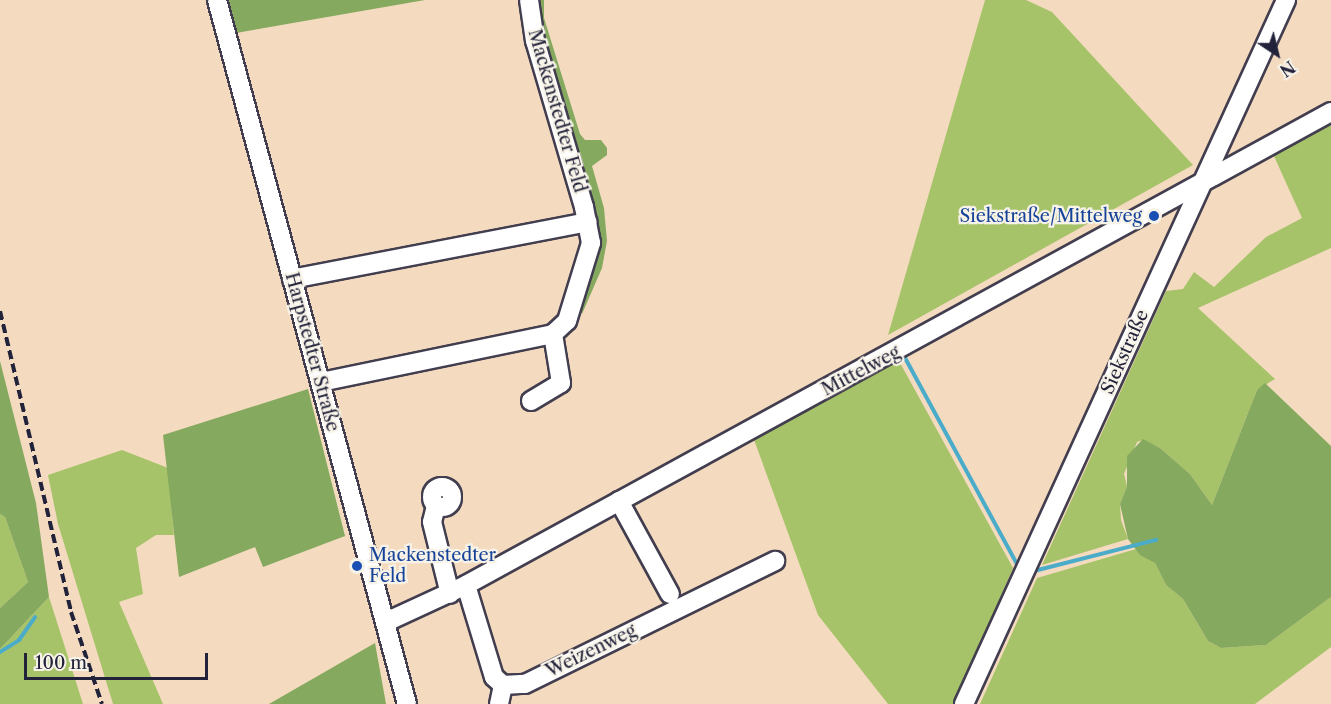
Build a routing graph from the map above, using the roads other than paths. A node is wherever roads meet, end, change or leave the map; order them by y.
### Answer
1 (217, 0) edge
2 (529, 0) edge
3 (1286, 0) edge
4 (1331, 112) edge
5 (1201, 183) junction
6 (588, 222) junction
7 (292, 279) junction
8 (553, 334) junction
9 (321, 382) junction
10 (531, 401) dead end
11 (619, 501) junction
12 (436, 506) dead end
13 (775, 561) dead end
14 (466, 585) junction
15 (450, 594) junction
16 (670, 594) dead end
17 (386, 622) junction
18 (503, 685) junction
19 (407, 704) edge
20 (499, 704) edge
21 (964, 704) edge

1 - 7 street, Harpstedter Straße
2 - 6 street, Mackenstedter Feld
3 - 5 street, Siekstraße
4 - 5 street, Mittelweg
5 - 11 street, Mittelweg
5 - 21 street, Siekstraße
6 - 7 street
6 - 8 street, Mackenstedter Feld
7 - 9 street, Harpstedter Straße
8 - 9 street
8 - 10 street
9 - 17 street, Harpstedter Straße
11 - 14 street, Mittelweg
11 - 16 street
12 - 15 street
13 - 18 street, Weizenweg
14 - 15 street, Mittelweg
14 - 18 street
15 - 17 street, Mittelweg
17 - 19 street, Harpstedter Straße
18 - 20 street

